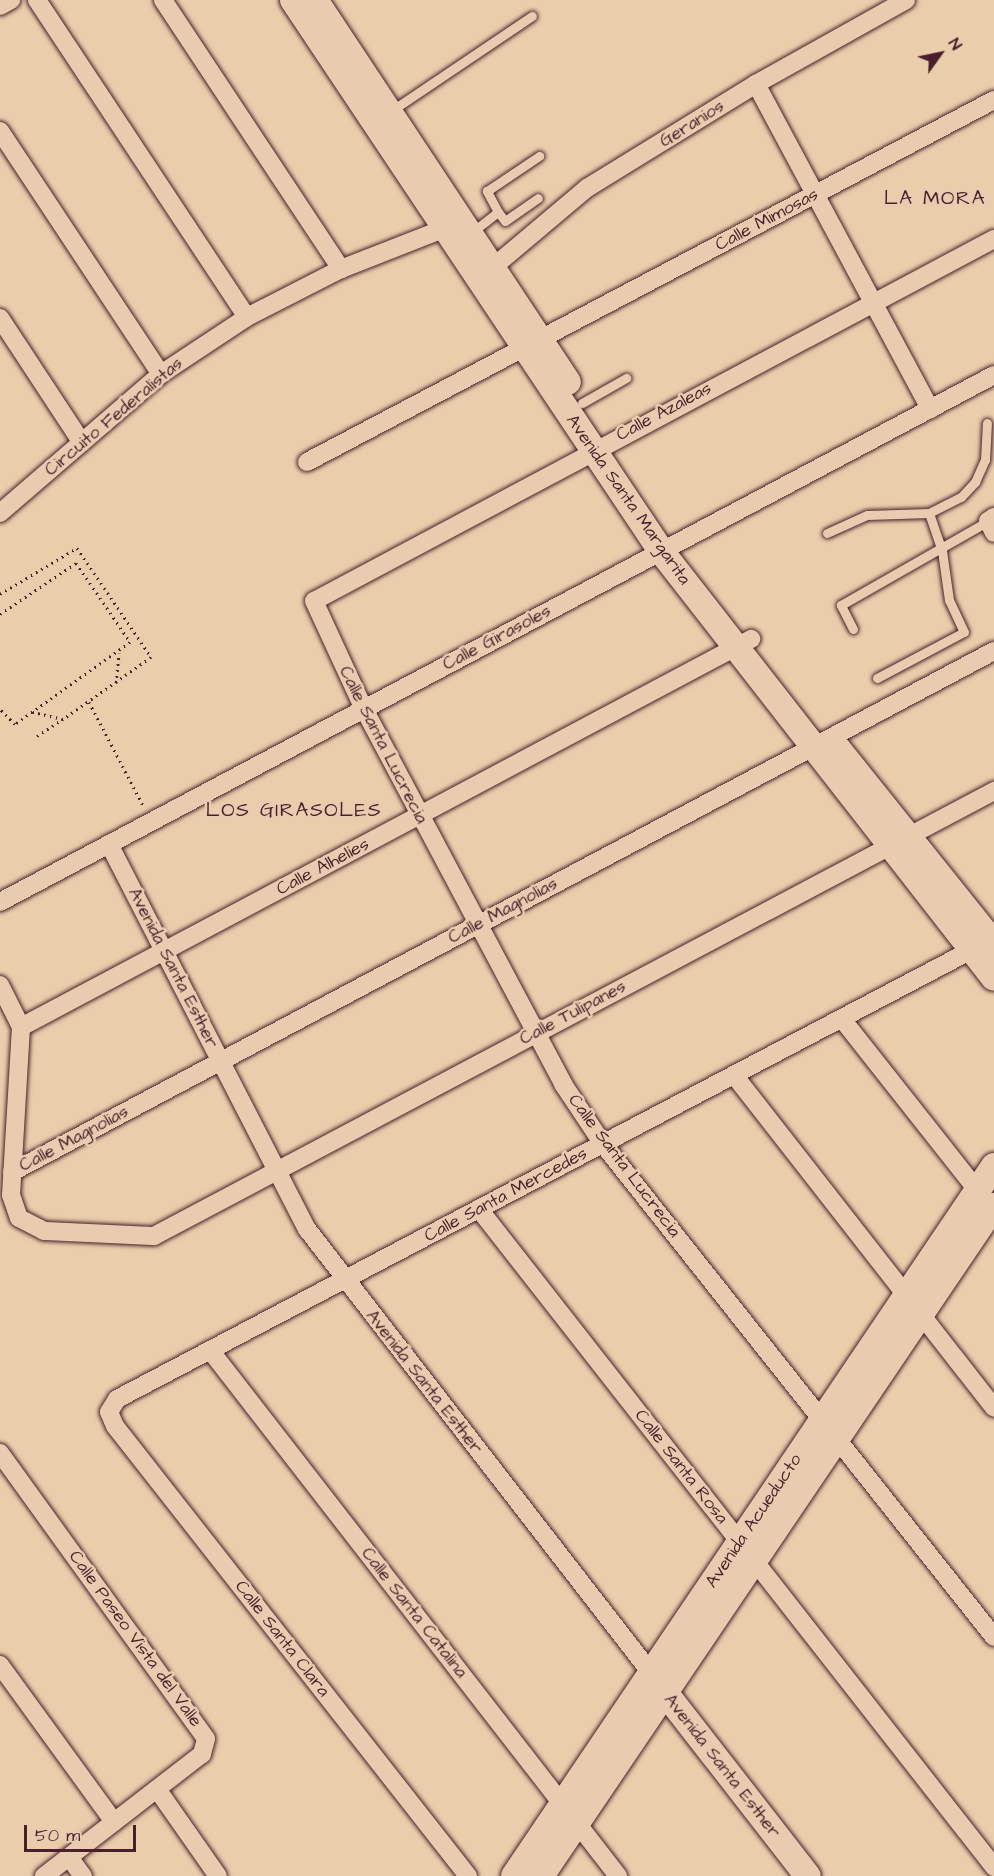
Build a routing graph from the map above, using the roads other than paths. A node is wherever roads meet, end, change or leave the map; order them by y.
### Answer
1 (11, 0) edge
2 (37, 0) edge
3 (163, 0) edge
4 (293, 0) edge
5 (315, 0) edge
6 (906, 0) edge
7 (0, 6) edge
8 (532, 16) dead end
9 (756, 84) junction
10 (994, 100) edge
11 (389, 112) junction
12 (0, 131) edge
13 (539, 156) dead end
14 (816, 194) junction
15 (538, 198) dead end
16 (498, 212) junction
17 (458, 228) junction
18 (994, 239) edge
19 (340, 268) junction
20 (492, 268) junction
21 (873, 302) junction
22 (247, 317) junction
23 (0, 318) edge
24 (532, 344) junction
25 (161, 374) junction
26 (994, 375) edge
27 (626, 378) dead end
28 (582, 403) junction
29 (930, 409) junction
30 (987, 423) dead end
31 (82, 443) junction
32 (600, 445) junction
33 (307, 462) dead end
34 (1, 510) edge
35 (929, 513) junction
36 (992, 524) edge
37 (826, 533) dead end
38 (669, 547) junction
39 (942, 551) junction
40 (315, 612) joint
41 (853, 629) dead end
42 (743, 643) junction
43 (994, 651) edge
44 (877, 678) dead end
45 (364, 709) junction
46 (822, 742) junction
47 (994, 791) edge
48 (420, 816) junction
49 (899, 841) junction
50 (109, 844) junction
51 (0, 902) edge
52 (477, 925) junction
53 (986, 944) edge
54 (164, 953) junction
55 (994, 978) edge
56 (0, 985) edge
57 (842, 1019) junction
58 (21, 1027) junction
59 (533, 1034) junction
60 (220, 1061) junction
61 (734, 1075) junction
62 (603, 1144) junction
63 (994, 1166) edge
64 (276, 1169) junction
65 (12, 1172) junction
66 (989, 1205) edge
67 (479, 1209) junction
68 (344, 1280) junction
69 (914, 1305) junction
70 (210, 1350) junction
71 (117, 1399) joint
72 (994, 1408) edge
73 (831, 1428) junction
74 (0, 1454) edge
75 (747, 1551) junction
76 (994, 1637) edge
77 (0, 1665) edge
78 (658, 1683) junction
79 (157, 1789) junction
80 (570, 1813) junction
81 (114, 1822) junction
82 (69, 1857) junction
83 (994, 1867) edge
84 (44, 1876) edge
85 (82, 1876) edge
86 (218, 1876) edge
87 (468, 1876) edge
88 (514, 1876) edge
89 (542, 1876) edge
90 (618, 1876) edge
91 (808, 1876) edge

1 - 7 street
2 - 22 street
3 - 19 street
4 - 17 main road, Avenida Santa Margarita
5 - 11 main road, Avenida Santa Margarita
6 - 9 street, Geranios
8 - 11 lane
9 - 14 street
9 - 20 street, Geranios
10 - 14 street, Calle Mimosas
11 - 17 main road, Avenida Santa Margarita
12 - 25 street
13 - 16 lane
14 - 21 street
14 - 24 street, Calle Mimosas
15 - 16 lane
16 - 17 lane
17 - 19 street, Circuito Federalistas
17 - 20 main road, Avenida Santa Margarita
17 - 24 main road, Avenida Santa Margarita
18 - 21 street, Calle Azaleas
19 - 22 street, Circuito Federalistas
20 - 24 main road, Avenida Santa Margarita
21 - 29 street
21 - 32 street, Calle Azaleas
22 - 25 street, Circuito Federalistas
23 - 31 street
24 - 28 main road, Avenida Santa Margarita
24 - 32 main road, Avenida Santa Margarita
24 - 33 street, Calle Mimosas
25 - 31 street, Circuito Federalistas
26 - 29 street, Calle Girasoles
27 - 28 lane
28 - 32 main road, Avenida Santa Margarita
29 - 38 street, Calle Girasoles
30 - 35 lane
31 - 34 street, Circuito Federalistas
32 - 38 main road, Avenida Santa Margarita
32 - 40 street, Calle Azaleas
35 - 37 lane
35 - 39 lane
36 - 39 lane
38 - 42 main road, Avenida Santa Margarita
38 - 45 street, Calle Girasoles
39 - 41 lane
39 - 44 lane
40 - 45 street, Calle Santa Lucrecia
42 - 46 main road, Avenida Santa Margarita
42 - 48 street, Calle Alhelíes
43 - 46 street, Calle Magnolias
45 - 48 street, Calle Santa Lucrecia
45 - 50 street, Calle Girasoles
46 - 49 main road, Avenida Santa Margarita
46 - 52 street, Calle Magnolias
47 - 49 street, Calle Tulipanes
48 - 52 street, Calle Santa Lucrecia
48 - 54 street, Calle Alhelíes
49 - 53 main road, Avenida Santa Margarita
49 - 59 street, Calle Tulipanes
50 - 51 street, Calle Girasoles
50 - 54 street, Avenida Santa Esther
52 - 59 street, Calle Santa Lucrecia
52 - 60 street, Calle Magnolias
53 - 55 main road, Avenida Santa Margarita
53 - 57 street, Calle Santa Mercedes
54 - 58 street, Calle Alhelíes
54 - 60 street, Avenida Santa Esther
56 - 58 street
57 - 61 street, Calle Santa Mercedes
57 - 66 street
58 - 65 street
59 - 62 street, Calle Santa Lucrecia
59 - 64 street, Calle Tulipanes
60 - 64 street, Avenida Santa Esther
60 - 65 street, Calle Magnolias
61 - 62 street, Calle Santa Mercedes
61 - 69 street
62 - 67 street, Calle Santa Mercedes
62 - 73 street, Calle Santa Lucrecia
63 - 66 main road, Avenida Acueducto
64 - 65 street, Calle Tulipanes
64 - 68 street, Avenida Santa Esther
66 - 69 main road, Avenida Acueducto
67 - 68 street, Calle Santa Mercedes
67 - 75 street, Calle Santa Rosa
68 - 70 street, Calle Santa Mercedes
68 - 78 street, Avenida Santa Esther
69 - 72 street
69 - 73 main road, Avenida Acueducto
70 - 71 street, Calle Santa Mercedes
70 - 80 street, Calle Santa Catalina
71 - 87 street, Calle Santa Clara
73 - 75 main road, Avenida Acueducto
73 - 76 street, Calle Santa Lucrecia
74 - 79 street, Calle Paseo Vista del Valle
75 - 78 main road, Avenida Acueducto
75 - 83 street, Calle Santa Rosa
77 - 81 street
78 - 80 main road, Avenida Acueducto
78 - 91 main road, Avenida Santa Esther
79 - 81 street, Calle Paseo Vista del Valle
79 - 86 street
80 - 88 main road, Avenida Acueducto
80 - 89 main road, Avenida Acueducto
80 - 90 street, Calle Santa Catalina
81 - 82 street, Calle Paseo Vista del Valle
82 - 84 street, Calle Paseo Vista del Valle
82 - 85 street

